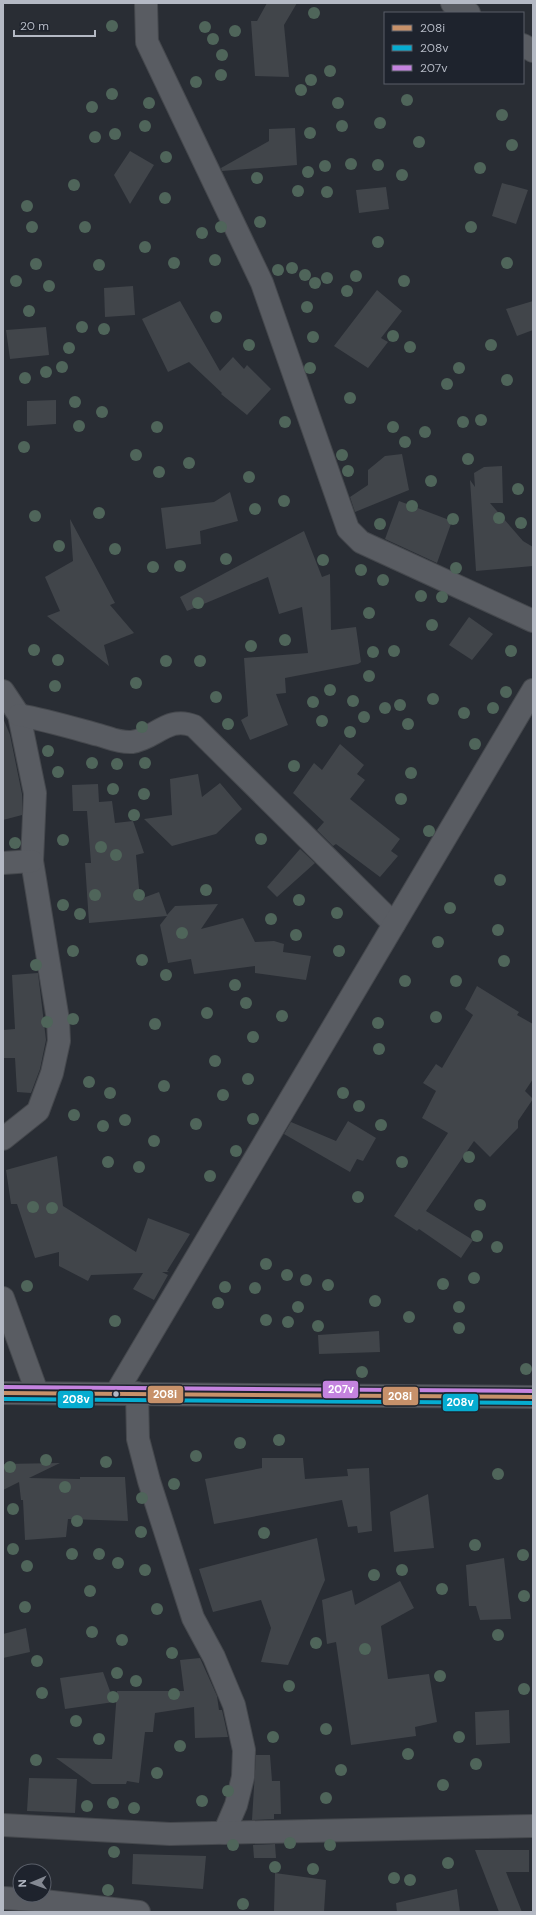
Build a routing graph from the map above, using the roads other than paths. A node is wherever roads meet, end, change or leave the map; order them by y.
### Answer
1 (146, 3) edge
2 (452, 3) edge
3 (467, 12) edge
4 (524, 46) edge
5 (533, 51) edge
6 (533, 621) edge
7 (533, 690) edge
8 (3, 691) edge
9 (19, 715) junction
10 (32, 861) junction
11 (3, 863) edge
12 (394, 924) junction
13 (3, 1139) edge
14 (3, 1298) edge
15 (37, 1392) junction
16 (3, 1393) edge
17 (127, 1393) junction
18 (533, 1397) edge
19 (3, 1826) edge
20 (533, 1826) edge
21 (224, 1833) junction
22 (3, 1898) edge
23 (139, 1912) edge

1 - 6 street
2 - 3 street
4 - 5 street
7 - 12 street
8 - 9 street
9 - 10 street
9 - 12 street
10 - 11 street
10 - 13 street
12 - 17 street
14 - 15 street
15 - 16 main road
15 - 17 main road
17 - 18 main road
17 - 21 street
19 - 21 street
20 - 21 street
22 - 23 street

